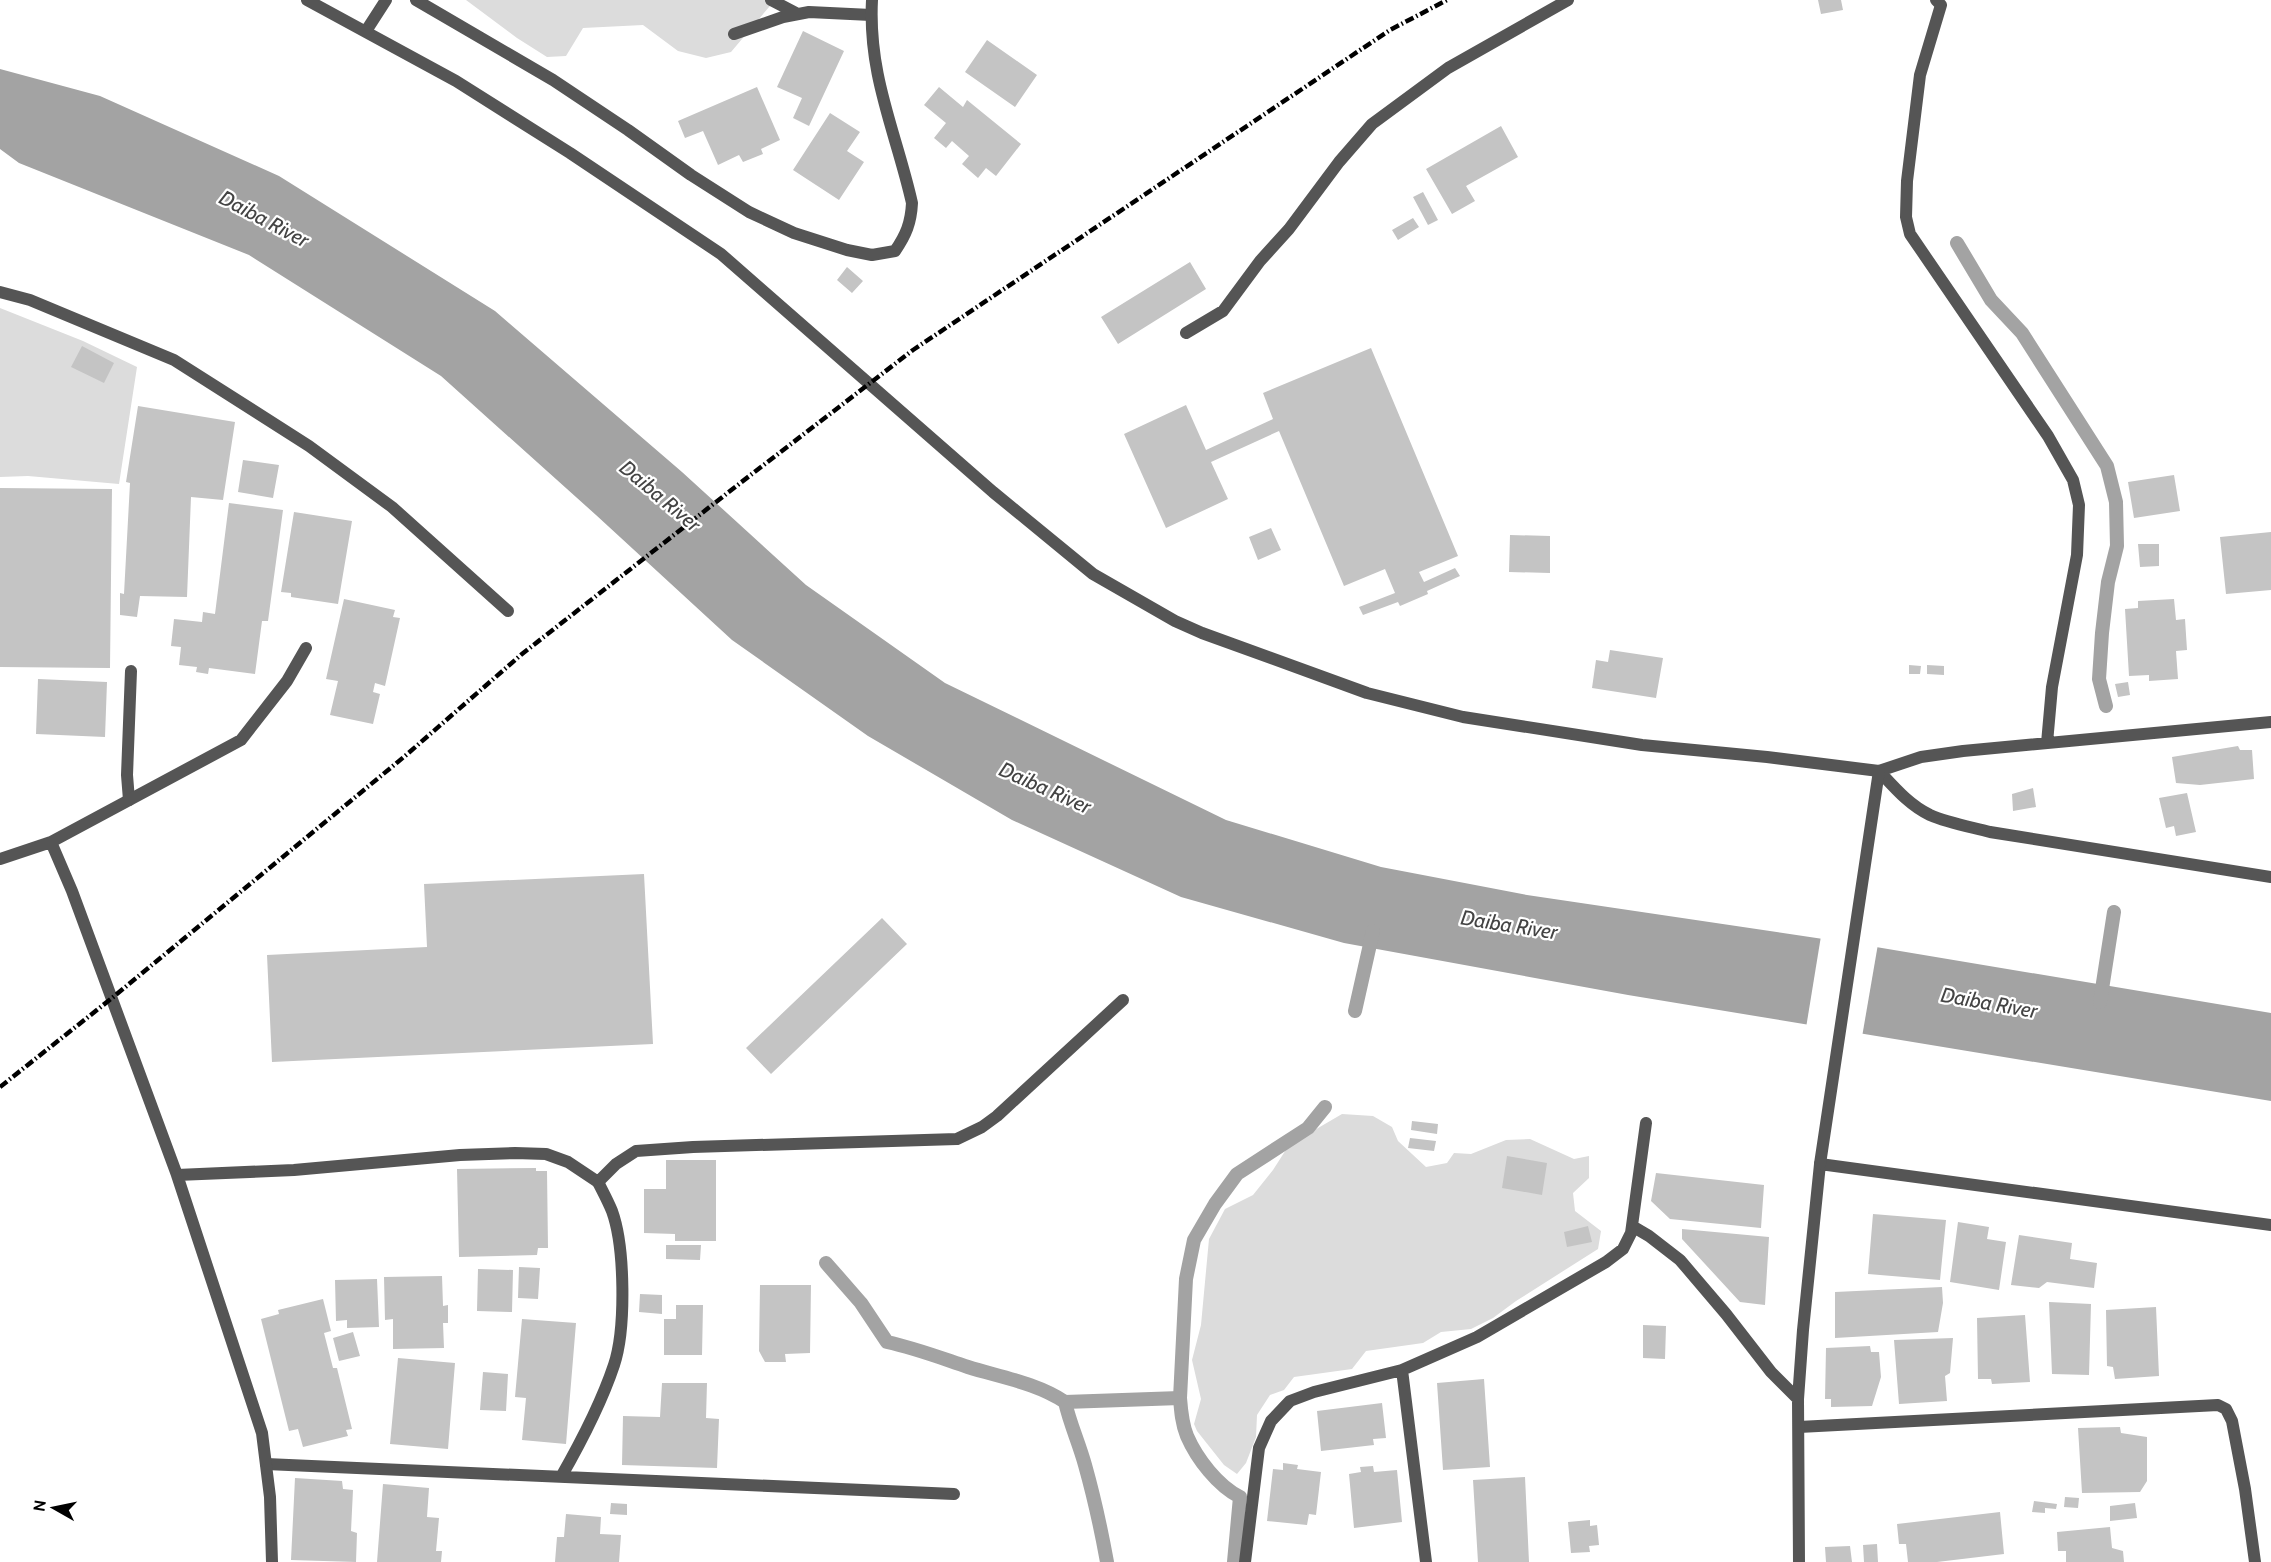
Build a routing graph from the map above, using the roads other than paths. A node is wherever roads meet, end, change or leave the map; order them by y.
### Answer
1 (307, 0) edge
2 (386, 0) edge
3 (416, 0) edge
4 (771, 0) edge
5 (872, 0) edge
6 (1568, 0) edge
7 (1936, 0) edge
8 (798, 14) junction
9 (871, 15) junction
10 (366, 31) junction
11 (734, 34) dead end
12 (0, 292) edge
13 (1186, 333) dead end
14 (508, 610) dead end
15 (306, 648) dead end
16 (131, 671) dead end
17 (2271, 722) edge
18 (2047, 743) junction
19 (1879, 771) junction
20 (129, 800) junction
21 (51, 842) junction
22 (0, 859) edge
23 (2271, 877) edge
24 (1123, 1000) dead end
25 (1646, 1123) dead end
26 (1820, 1164) junction
27 (177, 1175) junction
28 (598, 1182) junction
29 (2271, 1225) edge
30 (1632, 1226) junction
31 (1402, 1370) junction
32 (1798, 1398) junction
33 (1799, 1427) junction
34 (266, 1464) junction
35 (561, 1477) junction
36 (954, 1494) dead end
37 (272, 1562) edge
38 (1245, 1562) edge
39 (1426, 1562) edge
40 (1799, 1562) edge
41 (2255, 1562) edge

1 - 10 street
2 - 10 street
3 - 9 street
4 - 8 street
5 - 9 street
6 - 13 street
7 - 18 street
8 - 9 street
8 - 11 street
10 - 19 street
12 - 14 street
15 - 20 street
16 - 20 street
17 - 18 street
18 - 19 street
19 - 23 street
19 - 26 street
20 - 21 street
21 - 22 street
21 - 27 street
24 - 28 street
25 - 30 street
26 - 29 street
26 - 32 street
27 - 28 street
27 - 34 street
28 - 35 street
30 - 31 street
30 - 32 street
31 - 38 street
31 - 39 street
32 - 33 street
33 - 40 street
33 - 41 street
34 - 35 street
34 - 37 street
35 - 36 street

